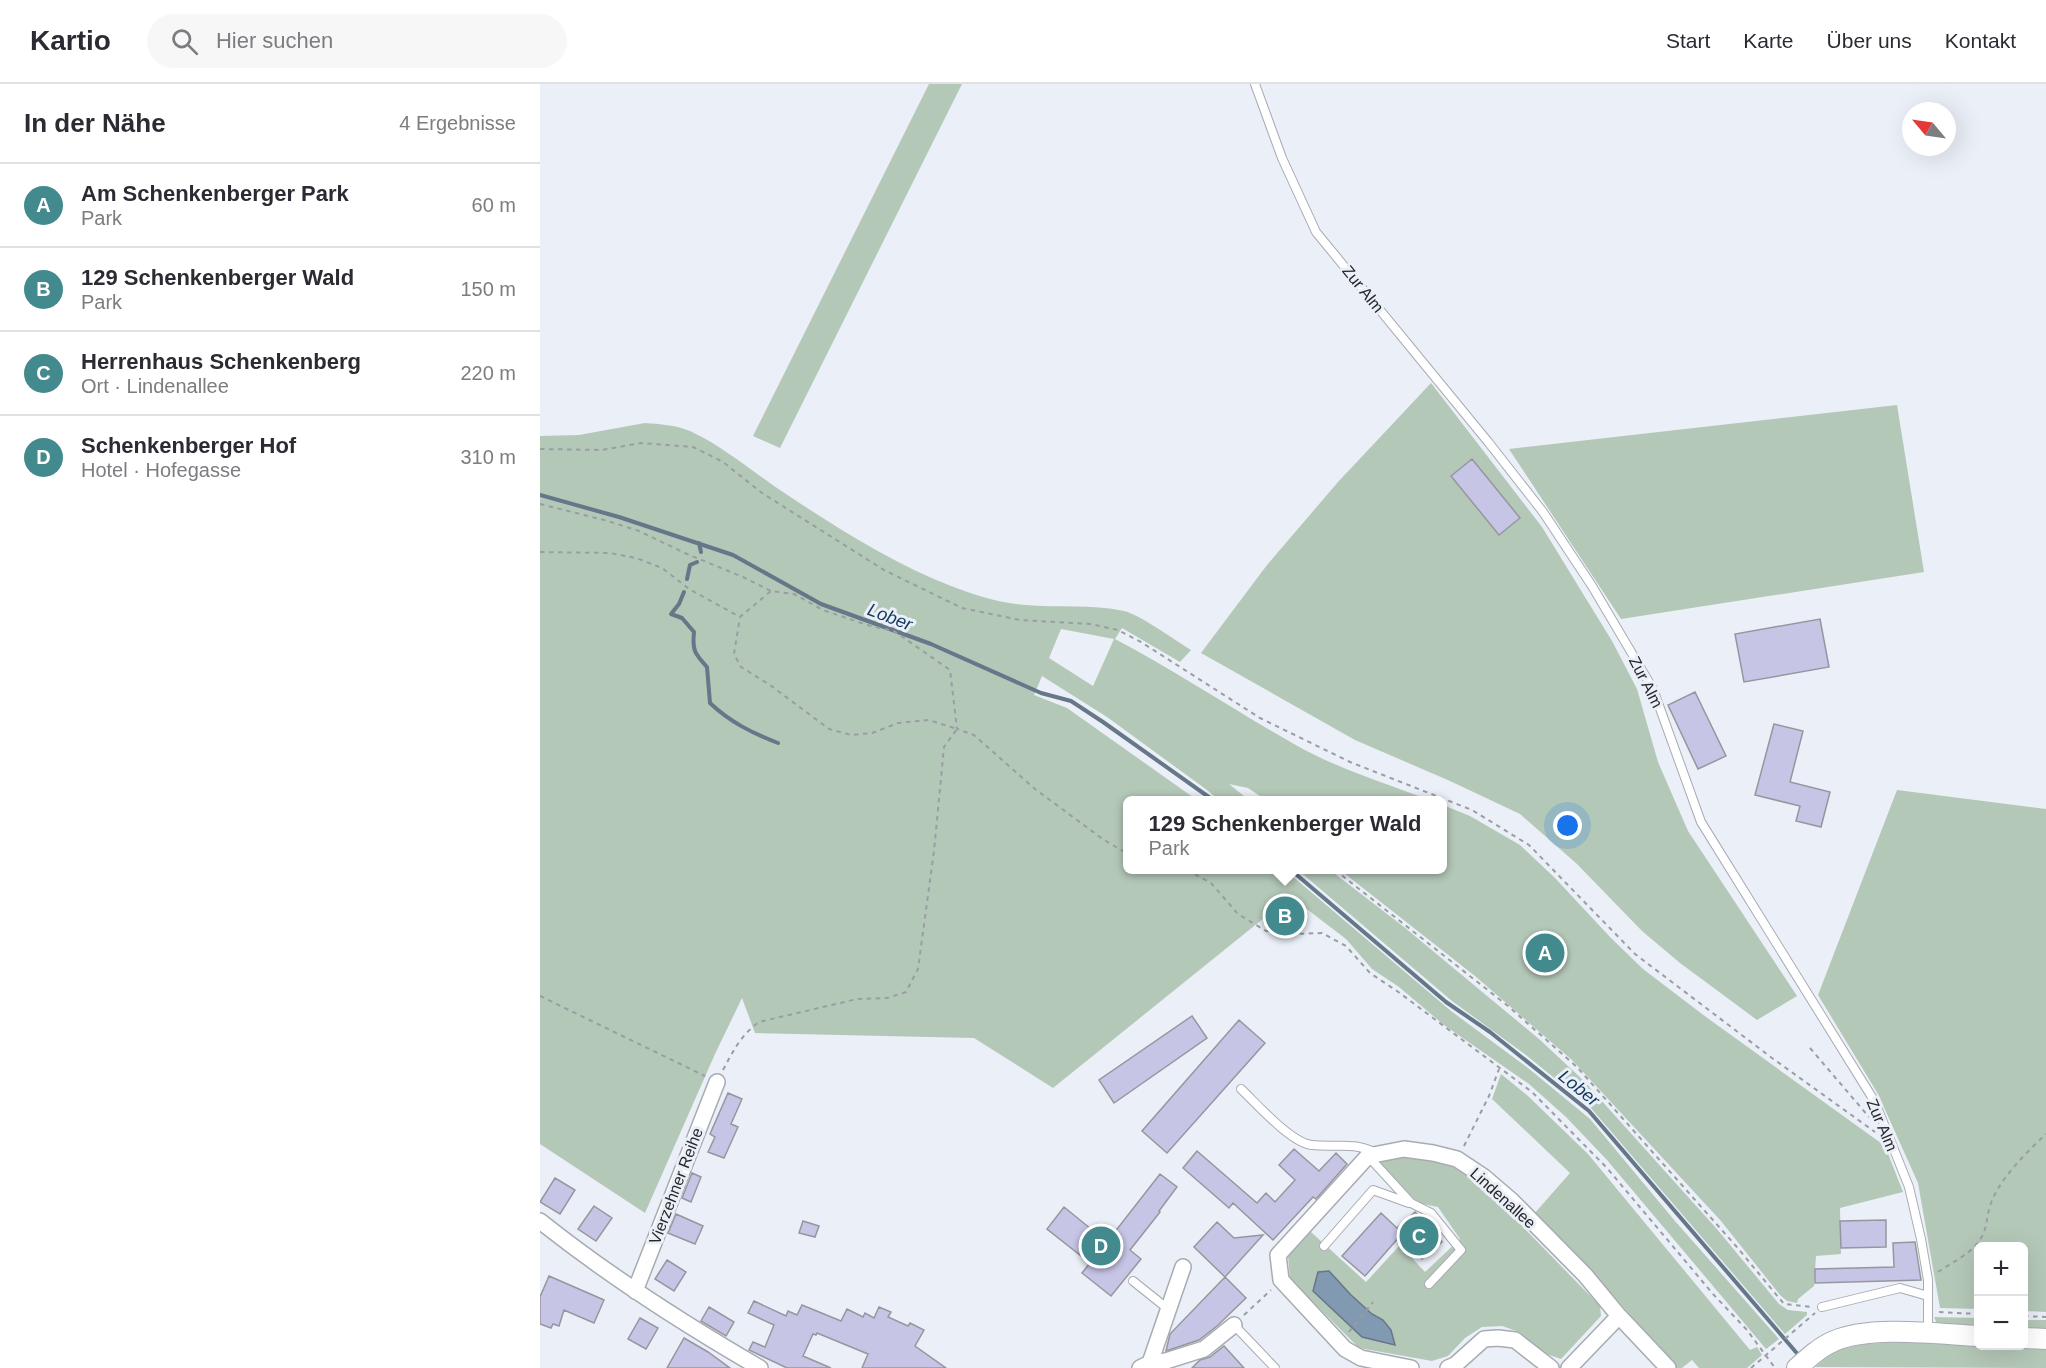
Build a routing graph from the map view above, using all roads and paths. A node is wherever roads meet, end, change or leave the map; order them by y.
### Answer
1 (1255, 84) edge
2 (540, 449) edge
3 (540, 504) edge
4 (540, 552) edge
5 (771, 591) junction
6 (740, 617) junction
7 (957, 729) junction
8 (1436, 796) edge
9 (1447, 800) edge
10 (1123, 851) edge
11 (1194, 874) edge
12 (1340, 874) edge
13 (540, 996) edge
14 (1810, 1048) dead end
15 (1499, 1069) junction
16 (717, 1082) junction
17 (1241, 1089) dead end
18 (1869, 1118) dead end
19 (2046, 1134) edge
20 (1890, 1143) junction
21 (1372, 1155) junction
22 (1457, 1159) junction
23 (1411, 1203) junction
24 (540, 1221) edge
25 (1324, 1246) dead end
26 (1183, 1267) dead end
27 (1281, 1280) junction
28 (1928, 1280) junction
29 (1133, 1281) dead end
30 (1429, 1284) dead end
31 (635, 1291) junction
32 (1928, 1296) junction
33 (1373, 1302) dead end
34 (1822, 1307) junction
35 (1168, 1309) junction
36 (1927, 1311) junction
37 (1974, 1314) edge
38 (2028, 1316) edge
39 (1619, 1317) junction
40 (2046, 1317) edge
41 (1234, 1324) junction
42 (1349, 1332) dead end
43 (1928, 1333) junction
44 (1974, 1336) edge
45 (2028, 1338) edge
46 (2046, 1338) edge
47 (1766, 1355) junction
48 (1352, 1362) edge
49 (1145, 1365) edge
50 (760, 1368) edge
51 (1275, 1368) edge
52 (1412, 1368) edge
53 (1448, 1368) edge
54 (1551, 1368) edge
55 (1569, 1368) edge
56 (1668, 1368) edge
57 (1751, 1368) edge
58 (1775, 1368) edge
59 (1797, 1368) edge

1 - 20 lane, Zur Alm
2 - 8 path
3 - 5 path
4 - 6 path
5 - 6 path
5 - 7 path
6 - 7 path
7 - 10 path
7 - 16 path
9 - 20 path
11 - 15 path
12 - 34 path
13 - 16 path
14 - 18 path
15 - 22 path
15 - 47 path
16 - 31 street, Vierzehner Reihe
17 - 21 lane
19 - 28 path
20 - 28 lane, Zur Alm
21 - 22 street, Lindenallee
21 - 23 lane
21 - 27 street
22 - 39 street, Lindenallee
23 - 25 lane
23 - 30 lane
24 - 31 street
26 - 35 street
27 - 41 path
27 - 48 street
28 - 32 lane, Zur Alm
29 - 35 lane
31 - 50 street
32 - 34 lane
32 - 36 lane, Zur Alm
33 - 42 path
34 - 47 path
35 - 49 street
36 - 37 path
36 - 43 lane, Zur Alm
38 - 40 path
39 - 55 street
39 - 56 street, Lindenallee
41 - 49 street
41 - 51 lane
43 - 44 street
43 - 59 street
45 - 46 street
47 - 57 path
47 - 58 path
48 - 52 street
53 - 54 street

